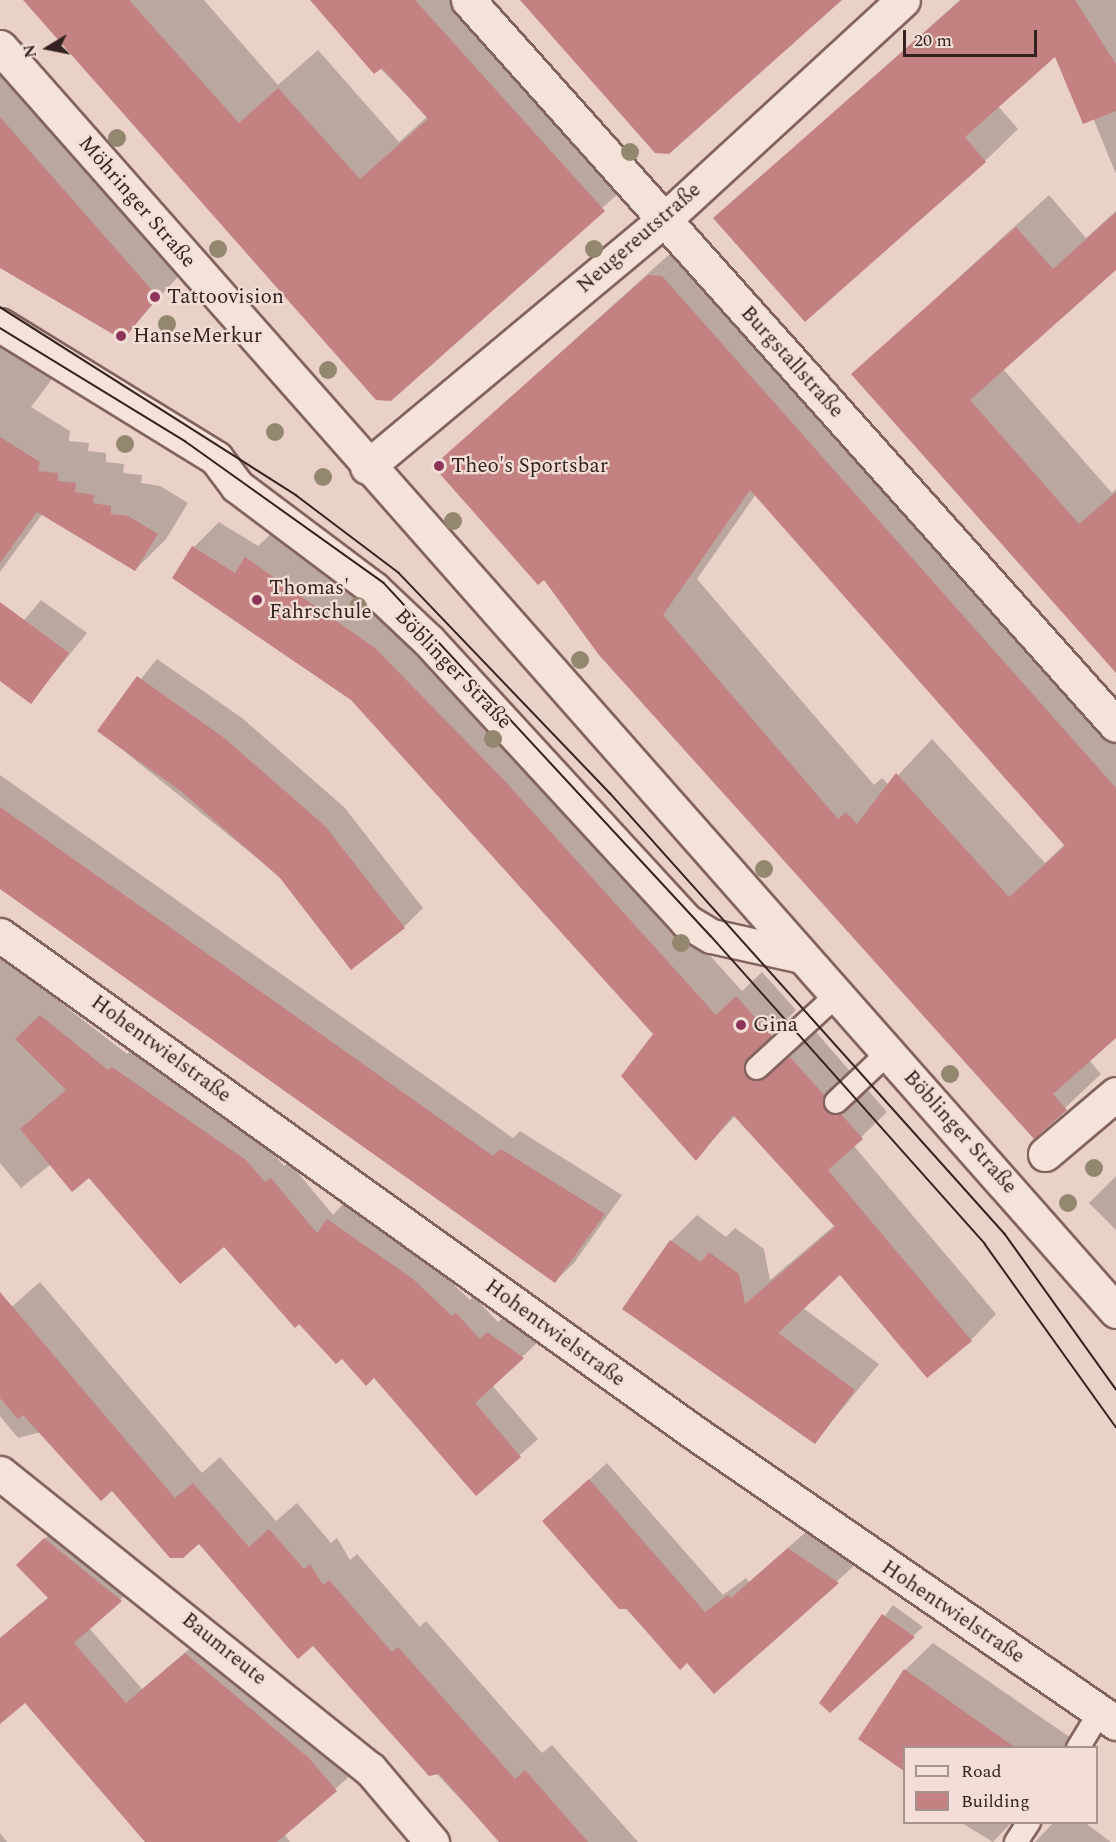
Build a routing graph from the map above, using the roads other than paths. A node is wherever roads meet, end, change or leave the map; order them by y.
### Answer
1 (468, 0) edge
2 (903, 0) edge
3 (0, 46) edge
4 (665, 219) junction
5 (0, 325) edge
6 (367, 467) junction
7 (1116, 725) edge
8 (0, 935) edge
9 (801, 956) junction
10 (837, 995) junction
11 (888, 1053) junction
12 (757, 1068) dead end
13 (1116, 1094) edge
14 (836, 1102) dead end
15 (1046, 1154) dead end
16 (1116, 1311) edge
17 (0, 1473) edge
18 (1108, 1718) edge
19 (1079, 1746) edge
20 (1028, 1824) edge
21 (432, 1842) edge
22 (1016, 1842) edge

1 - 4 street, Burgstallstraße
2 - 4 street, Neugereutstraße
3 - 6 street, Möhringer Straße
4 - 6 street, Neugereutstraße
4 - 7 street, Burgstallstraße
5 - 9 street, Böblinger Straße
6 - 9 street, Böblinger Straße
8 - 18 street, Hohentwielstraße
9 - 10 street, Böblinger Straße
10 - 11 street, Böblinger Straße
10 - 12 lane
11 - 14 lane
11 - 16 street, Böblinger Straße
13 - 15 street
17 - 21 street, Baumreute
18 - 19 lane
20 - 22 lane

